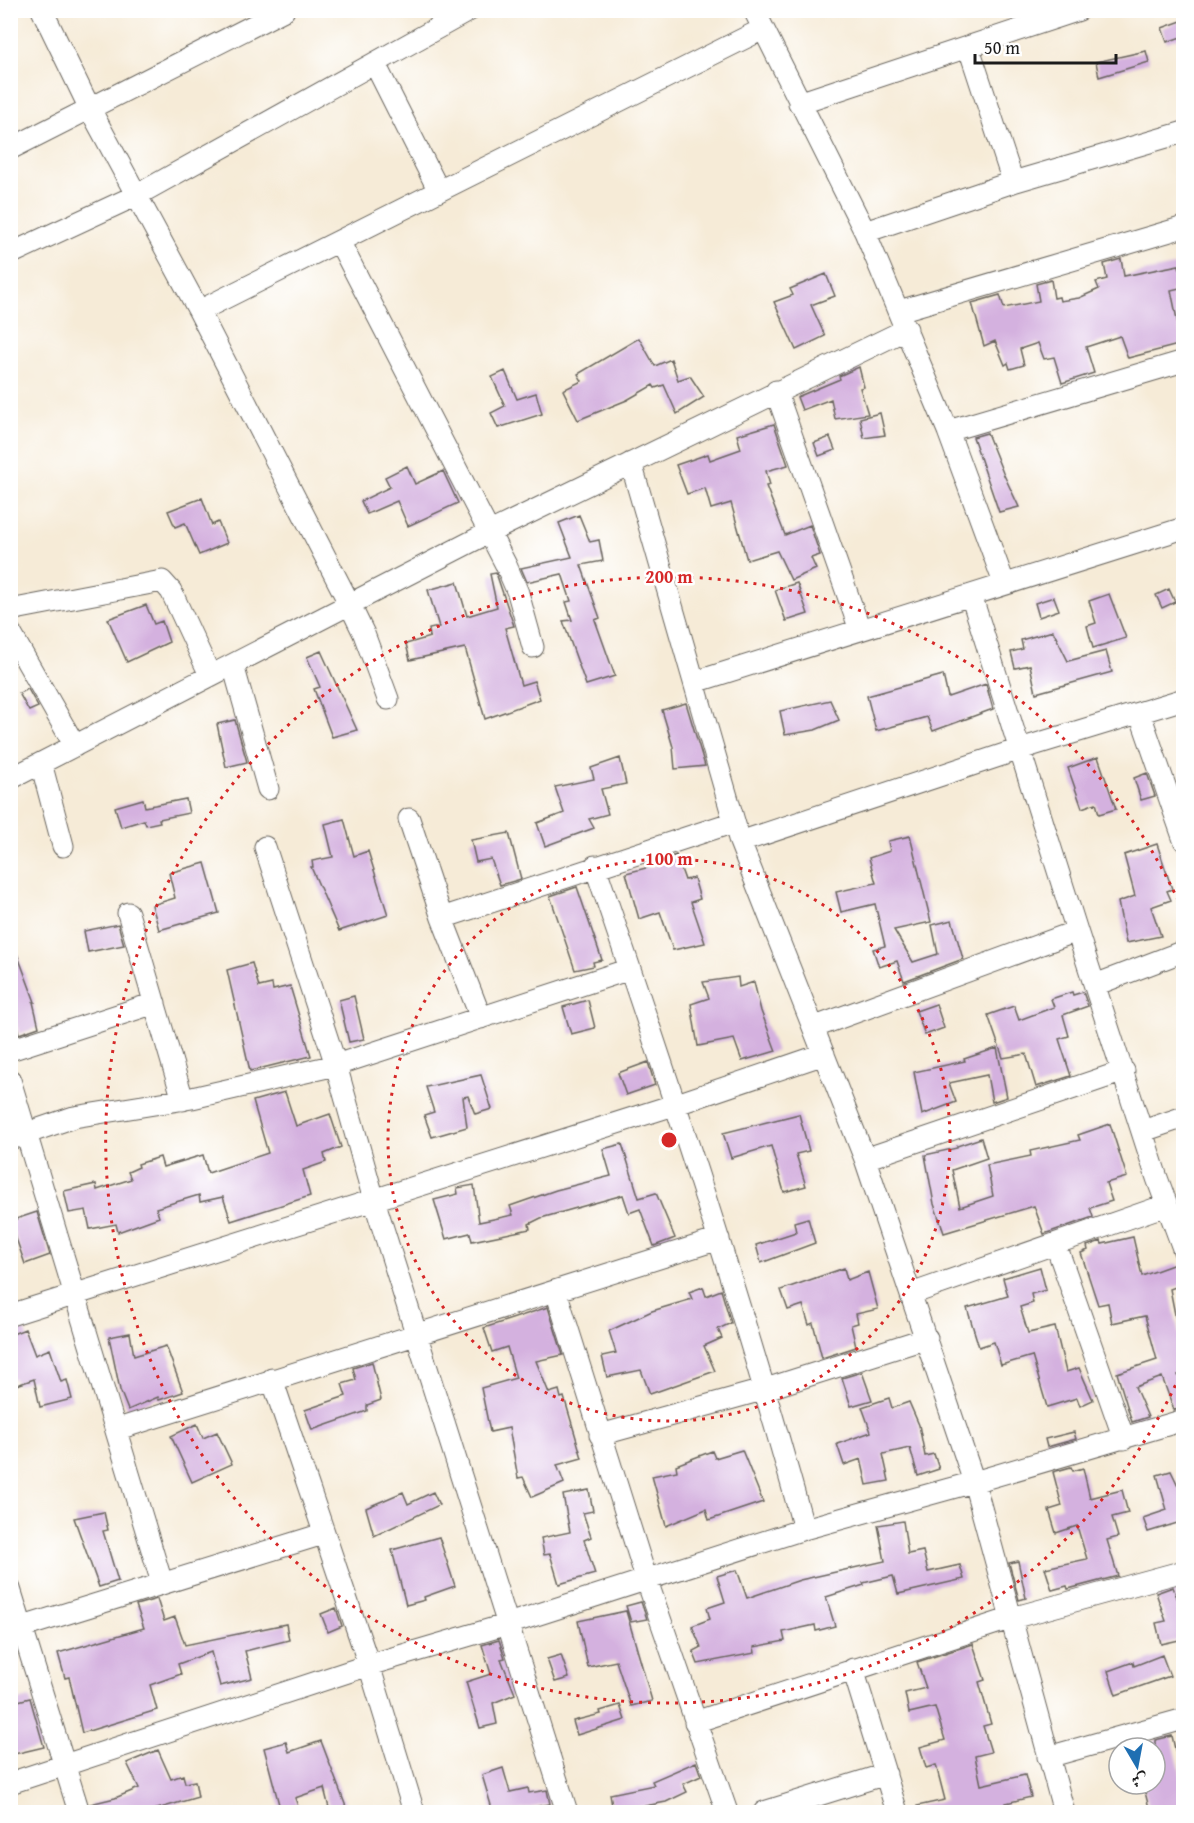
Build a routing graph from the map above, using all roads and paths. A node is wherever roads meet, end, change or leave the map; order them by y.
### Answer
1 (42, 10) edge
2 (284, 10) edge
3 (470, 10) edge
4 (1079, 10) edge
5 (759, 20) edge
6 (969, 48) junction
7 (375, 64) junction
8 (799, 103) junction
9 (90, 109) junction
10 (1184, 132) edge
11 (10, 149) edge
12 (1013, 182) junction
13 (439, 190) junction
14 (137, 195) junction
15 (1184, 227) edge
16 (865, 232) junction
17 (339, 241) junction
18 (10, 254) edge
19 (199, 311) junction
20 (903, 320) junction
21 (1184, 361) edge
22 (776, 391) junction
23 (948, 430) junction
24 (631, 463) junction
25 (1184, 528) edge
26 (490, 532) junction
27 (1004, 584) junction
28 (971, 595) junction
29 (349, 603) junction
30 (10, 610) edge
31 (860, 630) junction
32 (10, 632) edge
33 (533, 647) dead end
34 (233, 665) junction
35 (210, 675) junction
36 (695, 682) junction
37 (388, 699) dead end
38 (1184, 699) edge
39 (1140, 714) junction
40 (75, 746) junction
41 (1020, 749) junction
42 (41, 763) junction
43 (10, 779) edge
44 (268, 789) dead end
45 (409, 819) dead end
46 (737, 832) junction
47 (1184, 840) edge
48 (63, 846) dead end
49 (266, 847) dead end
50 (595, 866) junction
51 (128, 913) dead end
52 (442, 918) junction
53 (1077, 931) junction
54 (1184, 951) edge
55 (630, 969) junction
56 (1095, 985) junction
57 (155, 1003) junction
58 (481, 1018) junction
59 (814, 1028) junction
60 (10, 1050) edge
61 (824, 1054) junction
62 (336, 1065) junction
63 (1124, 1071) junction
64 (10, 1080) edge
65 (183, 1100) junction
66 (677, 1104) junction
67 (1184, 1117) edge
68 (1143, 1131) junction
69 (18, 1135) edge
70 (865, 1159) junction
71 (374, 1200) junction
72 (1166, 1205) junction
73 (719, 1239) junction
74 (1056, 1245) junction
75 (1184, 1251) edge
76 (556, 1291) junction
77 (911, 1294) junction
78 (75, 1295) junction
79 (10, 1315) edge
80 (416, 1335) junction
81 (927, 1338) junction
82 (272, 1379) junction
83 (766, 1389) junction
84 (1184, 1420) edge
85 (118, 1430) junction
86 (600, 1435) junction
87 (1124, 1439) junction
88 (974, 1482) junction
89 (804, 1529) junction
90 (323, 1534) junction
91 (1184, 1571) edge
92 (646, 1578) junction
93 (162, 1583) junction
94 (10, 1589) edge
95 (1012, 1618) junction
96 (508, 1624) junction
97 (16, 1629) edge
98 (369, 1665) junction
99 (853, 1669) junction
100 (1184, 1719) edge
101 (694, 1722) junction
102 (1048, 1757) junction
103 (63, 1765) junction
104 (886, 1774) junction
105 (10, 1783) edge
106 (409, 1811) edge
107 (79, 1812) edge
108 (567, 1812) edge
109 (727, 1812) edge
110 (764, 1812) edge
111 (897, 1812) edge
112 (1064, 1812) edge

1 - 9 street
2 - 9 street
3 - 7 street
4 - 6 street
5 - 8 street
5 - 13 street
6 - 8 street
6 - 12 street
7 - 13 street
7 - 14 street
8 - 16 street
9 - 11 street
9 - 14 street
10 - 12 street
12 - 16 street
13 - 17 street
14 - 18 street
14 - 19 street
15 - 20 street
16 - 20 street
17 - 19 street
17 - 26 street
19 - 29 street
20 - 22 street
20 - 23 street
21 - 23 street
22 - 24 street
22 - 31 street
23 - 27 street
24 - 26 street
24 - 36 street
25 - 27 street
26 - 29 street
26 - 33 street
27 - 28 street
28 - 31 street
28 - 41 street
29 - 34 street
29 - 37 street
30 - 35 street
31 - 36 street
32 - 40 street
34 - 35 street
34 - 44 street
35 - 40 street
36 - 46 street
38 - 39 street
39 - 41 street
39 - 47 street
40 - 42 street
41 - 46 street
41 - 53 street
42 - 43 street
42 - 48 street
45 - 52 street
46 - 50 street
46 - 59 street
49 - 62 street
50 - 52 street
50 - 55 street
51 - 57 street
52 - 58 street
53 - 56 street
53 - 59 street
54 - 56 street
55 - 58 street
55 - 66 street
56 - 63 street
57 - 60 street
57 - 65 street
58 - 62 street
59 - 61 street
61 - 66 street
61 - 70 street
62 - 65 street
62 - 71 street
63 - 68 street
63 - 70 street
64 - 69 street
65 - 69 street
66 - 71 street
66 - 73 street
67 - 68 street
68 - 72 street
69 - 78 street
70 - 77 street
71 - 78 street
71 - 80 street
72 - 74 street
72 - 75 street
73 - 76 street
73 - 83 street
74 - 77 street
74 - 87 street
76 - 80 street
76 - 86 street
77 - 81 street
78 - 79 street
78 - 85 street
80 - 82 street
80 - 96 street
81 - 83 street
81 - 88 street
82 - 85 street
82 - 90 street
83 - 86 street
83 - 89 street
84 - 87 street
85 - 93 street
86 - 92 street
87 - 88 street
88 - 89 street
88 - 95 street
89 - 92 street
90 - 93 street
90 - 98 street
91 - 95 street
92 - 96 street
92 - 101 street
93 - 97 street
94 - 97 street
95 - 99 street
95 - 102 street
96 - 98 street
96 - 108 street
97 - 103 street
98 - 103 street
98 - 106 street
99 - 101 street
99 - 104 street
100 - 102 street
101 - 109 street
102 - 112 street
103 - 105 street
103 - 107 street
104 - 110 street
104 - 111 street

